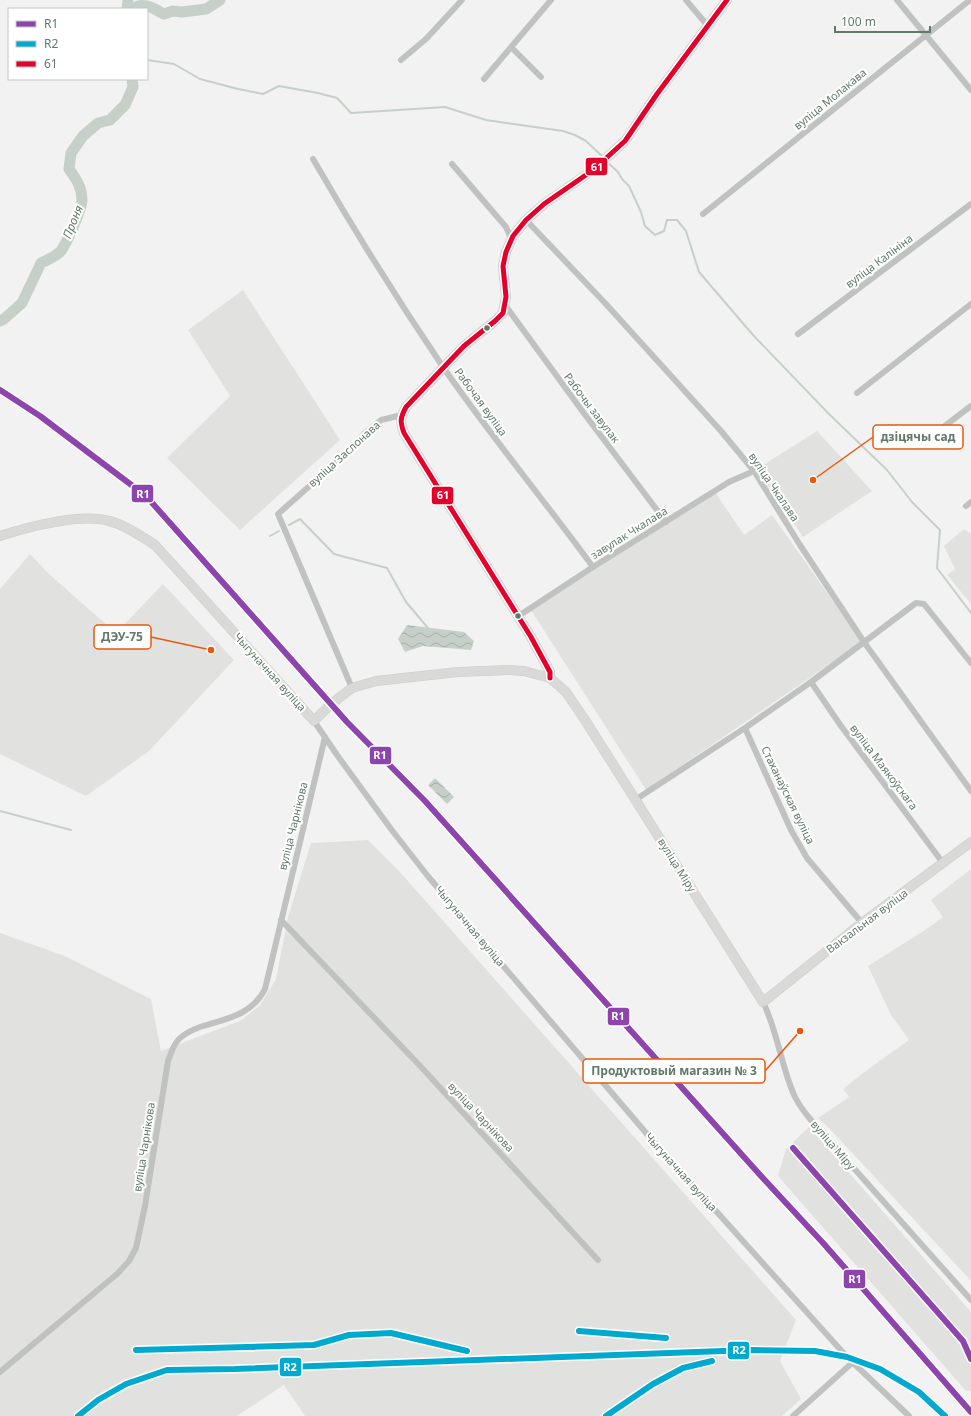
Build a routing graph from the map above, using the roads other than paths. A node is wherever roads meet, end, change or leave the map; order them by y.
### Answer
1 (462, 0) edge
2 (551, 0) edge
3 (686, 0) edge
4 (727, 0) edge
5 (897, 0) edge
6 (970, 0) edge
7 (707, 25) junction
8 (925, 35) junction
9 (511, 47) junction
10 (401, 60) dead end
11 (541, 77) dead end
12 (484, 79) dead end
13 (971, 90) edge
14 (313, 159) dead end
15 (452, 164) dead end
16 (971, 204) edge
17 (703, 214) dead end
18 (526, 220) junction
19 (512, 238) junction
20 (505, 304) junction
21 (971, 304) edge
22 (798, 334) dead end
23 (444, 367) junction
24 (858, 393) dead end
25 (971, 406) edge
26 (402, 415) junction
27 (920, 445) dead end
28 (754, 472) junction
29 (666, 522) junction
30 (0, 536) edge
31 (593, 567) junction
32 (517, 617) junction
33 (864, 642) junction
34 (971, 663) edge
35 (550, 678) junction
36 (811, 682) junction
37 (352, 688) junction
38 (314, 721) junction
39 (745, 728) junction
40 (325, 737) junction
41 (971, 791) edge
42 (635, 800) junction
43 (971, 842) edge
44 (943, 864) junction
45 (281, 920) junction
46 (862, 923) junction
47 (763, 1002) junction
48 (598, 1260) dead end
49 (971, 1300) edge
50 (852, 1363) junction
51 (0, 1372) edge
52 (793, 1416) edge
53 (909, 1416) edge

1 - 10 street
2 - 9 street
3 - 7 street
4 - 7 street
5 - 8 street
6 - 8 street, вуліца Молакава
7 - 18 street
8 - 13 street
8 - 17 street, вуліца Молакава
9 - 11 street
9 - 12 street
14 - 23 street, Рабочая вуліца
15 - 19 street
16 - 22 street, вуліца Калініна
18 - 19 street
18 - 28 street, вуліца Чкалава
19 - 20 street
20 - 23 street
20 - 29 street, Рабочы завулак
21 - 24 street
23 - 26 street
23 - 31 street, Рабочая вуліца
25 - 27 street
26 - 32 street, вуліца Міру
26 - 37 street, вуліца Заслонава
28 - 29 street, завулак Чкалава
28 - 33 street, вуліца Чкалава
29 - 31 street, завулак Чкалава
30 - 38 street, Чыгуначная вуліца
31 - 32 street, завулак Чкалава
32 - 35 street, вуліца Міру
33 - 34 street
33 - 36 street
33 - 41 street, вуліца Чкалава
35 - 37 street
35 - 42 street, вуліца Міру
36 - 39 street
36 - 44 street, вуліца Маякоўскага
37 - 38 street
38 - 40 street, Чыгуначная вуліца
39 - 42 street
39 - 46 street, Стаханаўская вуліца
40 - 45 street, вуліца Чарнікова
40 - 50 street, Чыгуначная вуліца
42 - 47 street, вуліца Міру
43 - 44 street, Вакзальная вуліца
44 - 46 street, Вакзальная вуліца
45 - 48 street, вуліца Чарнікова
45 - 51 street, вуліца Чарнікова
46 - 47 street, Вакзальная вуліца
47 - 49 street, вуліца Міру
50 - 52 street
50 - 53 street, Чыгуначная вуліца

